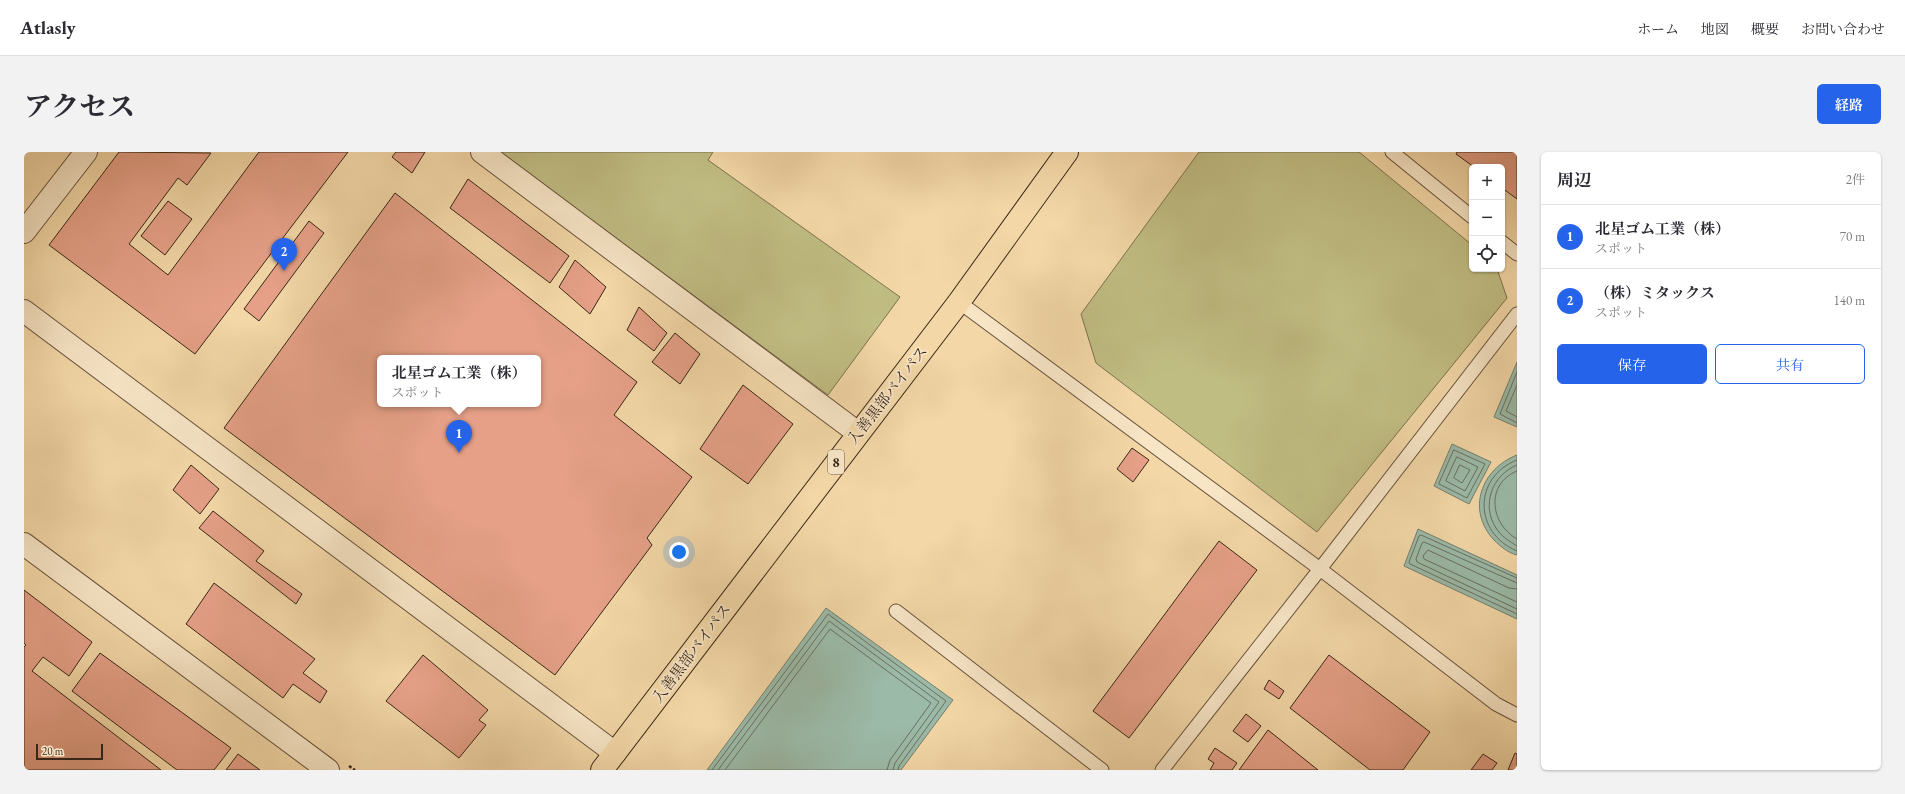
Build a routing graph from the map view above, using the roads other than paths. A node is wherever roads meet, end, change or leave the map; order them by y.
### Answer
1 (86, 152) edge
2 (482, 152) edge
3 (1067, 152) edge
4 (1392, 152) edge
5 (1469, 215) edge
6 (24, 232) edge
7 (1505, 244) edge
8 (1517, 254) edge
9 (959, 302) junction
10 (24, 312) edge
11 (1517, 314) edge
12 (858, 433) junction
13 (24, 544) edge
14 (1320, 569) junction
15 (896, 611) dead end
16 (1517, 715) edge
17 (616, 753) junction
18 (328, 770) edge
19 (602, 770) edge
20 (1102, 770) edge
21 (1162, 770) edge

1 - 6 street
2 - 12 street
3 - 9 highway, 入善黒部バイパス / 8
4 - 5 lane
7 - 8 lane
9 - 12 highway, 入善黒部バイパス / 8
9 - 14 lane
10 - 17 street
11 - 14 lane
12 - 17 highway, 入善黒部バイパス / 8
13 - 18 street
14 - 16 lane
14 - 21 lane
15 - 20 lane
17 - 19 highway, 入善黒部バイパス / 8

